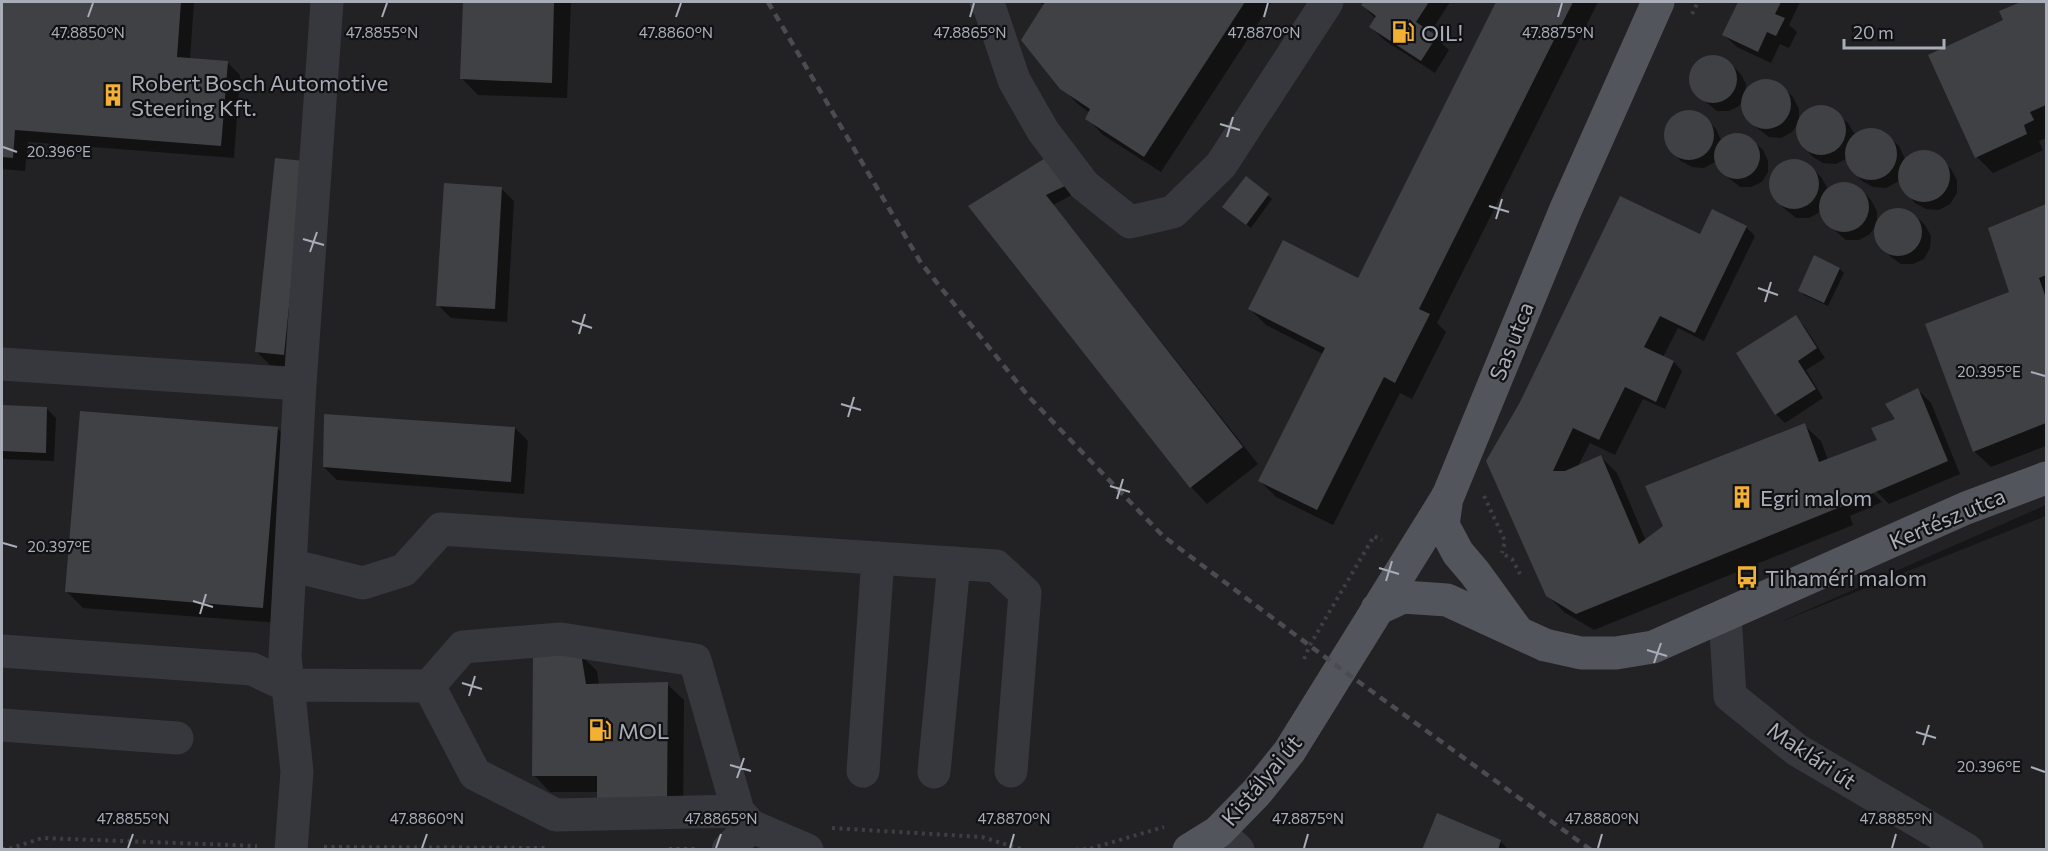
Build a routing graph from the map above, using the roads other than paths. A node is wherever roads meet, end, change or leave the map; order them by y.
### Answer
1 (327, 2) edge
2 (986, 2) edge
3 (1327, 2) edge
4 (1658, 2) edge
5 (2, 364) edge
6 (300, 384) junction
7 (2046, 478) edge
8 (1448, 496) junction
9 (1412, 554) junction
10 (1458, 554) junction
11 (878, 558) junction
12 (954, 564) junction
13 (290, 565) junction
14 (1447, 600) junction
15 (1377, 609) junction
16 (1725, 615) junction
17 (1520, 635) junction
18 (2, 651) edge
19 (1341, 669) joint
20 (286, 685) junction
21 (429, 687) junction
22 (2, 726) edge
23 (177, 738) dead end
24 (863, 771) dead end
25 (1011, 771) dead end
26 (934, 772) dead end
27 (745, 819) junction
28 (1180, 837) edge
29 (818, 839) edge
30 (1228, 841) edge
31 (291, 848) edge
32 (728, 849) edge
33 (1967, 849) edge

1 - 6 street
2 - 3 street
4 - 8 main road, Sas utca
5 - 6 street
6 - 13 street
7 - 16 main road, Kertész utca
8 - 9 main road, Sas utca
8 - 10 main road
9 - 10 main road
9 - 14 main road
9 - 15 main road, Sas utca
10 - 17 main road
11 - 12 street
11 - 13 street
11 - 24 street
12 - 25 street
12 - 26 street
13 - 20 street
14 - 15 main road, Kertész utca
14 - 17 main road, Kertész utca
15 - 19 main road, Sas utca
16 - 17 main road, Kertész utca
16 - 33 street, Maklári út
18 - 20 street
19 - 30 main road, Kistályai út
20 - 21 street
20 - 31 street
21 - 27 street
21 - 27 street
22 - 23 street
27 - 29 street
27 - 32 street
28 - 30 main road, Kistályai út

